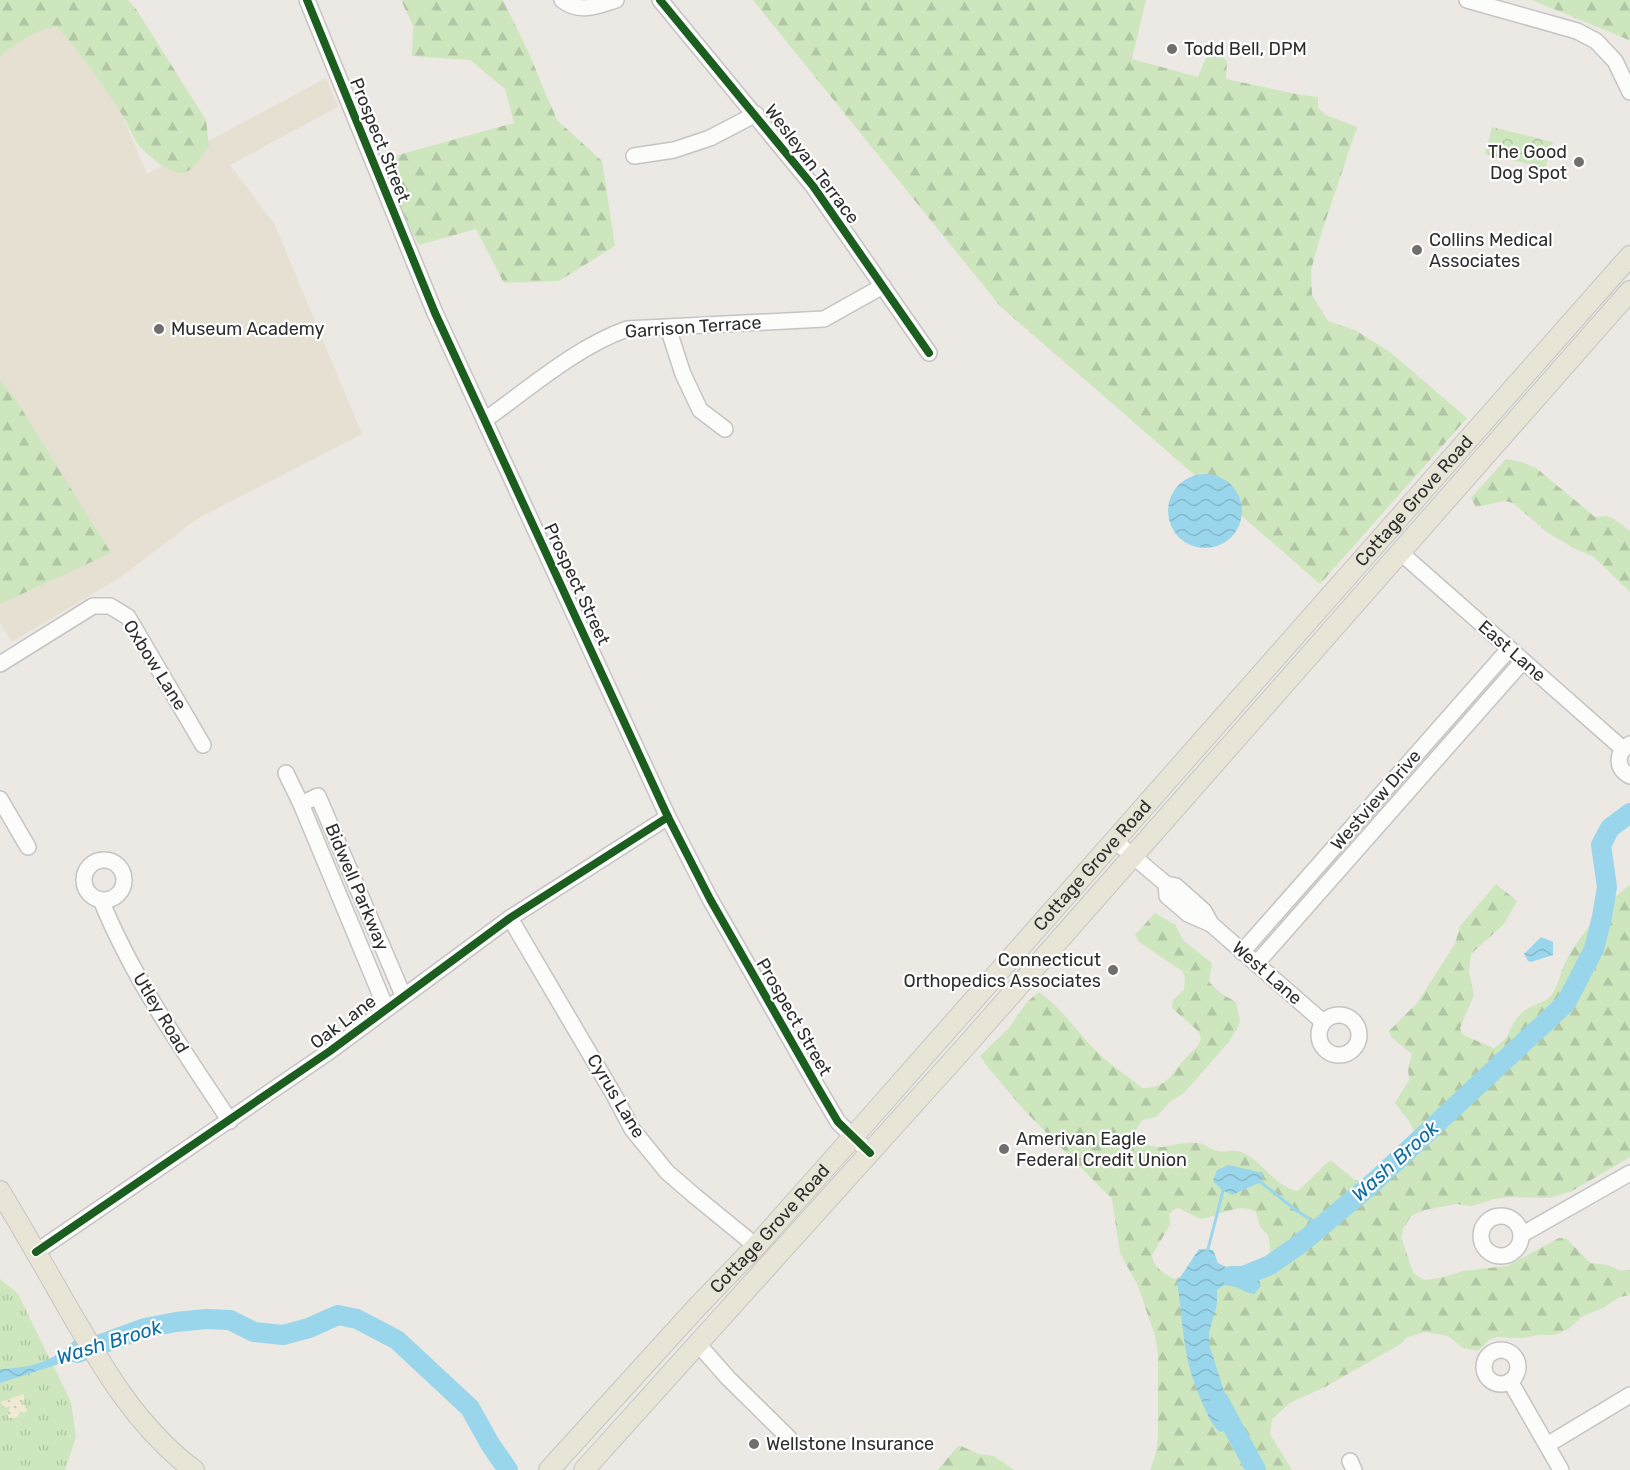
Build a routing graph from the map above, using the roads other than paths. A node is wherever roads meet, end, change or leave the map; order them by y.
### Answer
1 (307, 0) edge
2 (562, 0) edge
3 (616, 0) edge
4 (660, 0) edge
5 (1467, 0) edge
6 (1630, 92) edge
7 (756, 114) junction
8 (634, 156) dead end
9 (1630, 256) edge
10 (883, 286) junction
11 (1630, 291) edge
12 (668, 328) junction
13 (929, 353) dead end
14 (1487, 418) junction
15 (484, 420) junction
16 (725, 429) dead end
17 (1505, 434) junction
18 (1401, 553) junction
19 (1509, 649) junction
20 (1523, 661) junction
21 (0, 664) edge
22 (203, 745) dead end
23 (1626, 747) edge
24 (286, 773) dead end
25 (1630, 776) edge
26 (0, 800) edge
27 (301, 804) junction
28 (668, 817) junction
29 (1114, 840) junction
30 (28, 847) dead end
31 (1133, 856) junction
32 (100, 900) dead end
33 (510, 918) junction
34 (1242, 952) junction
35 (1256, 964) junction
36 (403, 995) junction
37 (386, 1008) junction
38 (1323, 1022) dead end
39 (230, 1121) junction
40 (853, 1137) junction
41 (870, 1153) junction
42 (1630, 1173) edge
43 (0, 1191) edge
44 (1521, 1235) dead end
45 (756, 1246) junction
46 (36, 1252) junction
47 (698, 1344) junction
48 (1510, 1381) dead end
49 (1630, 1395) edge
50 (789, 1438) dead end
51 (1547, 1445) junction
52 (194, 1470) edge
53 (549, 1470) edge
54 (584, 1470) edge
55 (1561, 1470) edge

1 - 15 street, Prospect Street
2 - 3 street
4 - 7 street, Wesleyan Terrace
5 - 6 street
7 - 8 street
7 - 10 street, Wesleyan Terrace
9 - 14 main road, Cottage Grove Road
10 - 12 street, Garrison Terrace
10 - 13 street, Wesleyan Terrace
11 - 17 main road, Cottage Grove Road
12 - 15 street, Garrison Terrace
12 - 16 street
14 - 17 main road
14 - 29 main road, Cottage Grove Road
15 - 28 street, Prospect Street
17 - 18 main road, Cottage Grove Road
18 - 19 street, East Lane
18 - 31 main road, Cottage Grove Road
19 - 20 street, East Lane
19 - 34 street, Westview Drive
20 - 23 street, East Lane
20 - 35 street, Westview Drive
21 - 22 street, Oxbow Lane
23 - 25 street, East Lane
24 - 27 street, Bidwell Parkway
26 - 30 street
27 - 36 street, Bidwell Parkway
27 - 37 street, Bidwell Parkway
28 - 33 street, Oak Lane
28 - 40 street, Prospect Street
29 - 31 street, West Lane
29 - 40 main road, Cottage Grove Road
31 - 34 street, West Lane
31 - 41 main road, Cottage Grove Road
32 - 39 street, Utley Road
33 - 36 street, Oak Lane
33 - 45 street, Cyrus Lane
34 - 35 street, West Lane
35 - 38 street, West Lane
36 - 37 street, Oak Lane
37 - 39 street, Oak Lane
39 - 46 street, Oak Lane
40 - 41 street, Prospect Street
40 - 45 main road, Cottage Grove Road
41 - 47 main road, Cottage Grove Road
42 - 44 street
43 - 46 main road
45 - 53 main road, Cottage Grove Road
46 - 52 main road
47 - 50 street
47 - 54 main road, Cottage Grove Road
48 - 51 street
49 - 51 street
51 - 55 street

